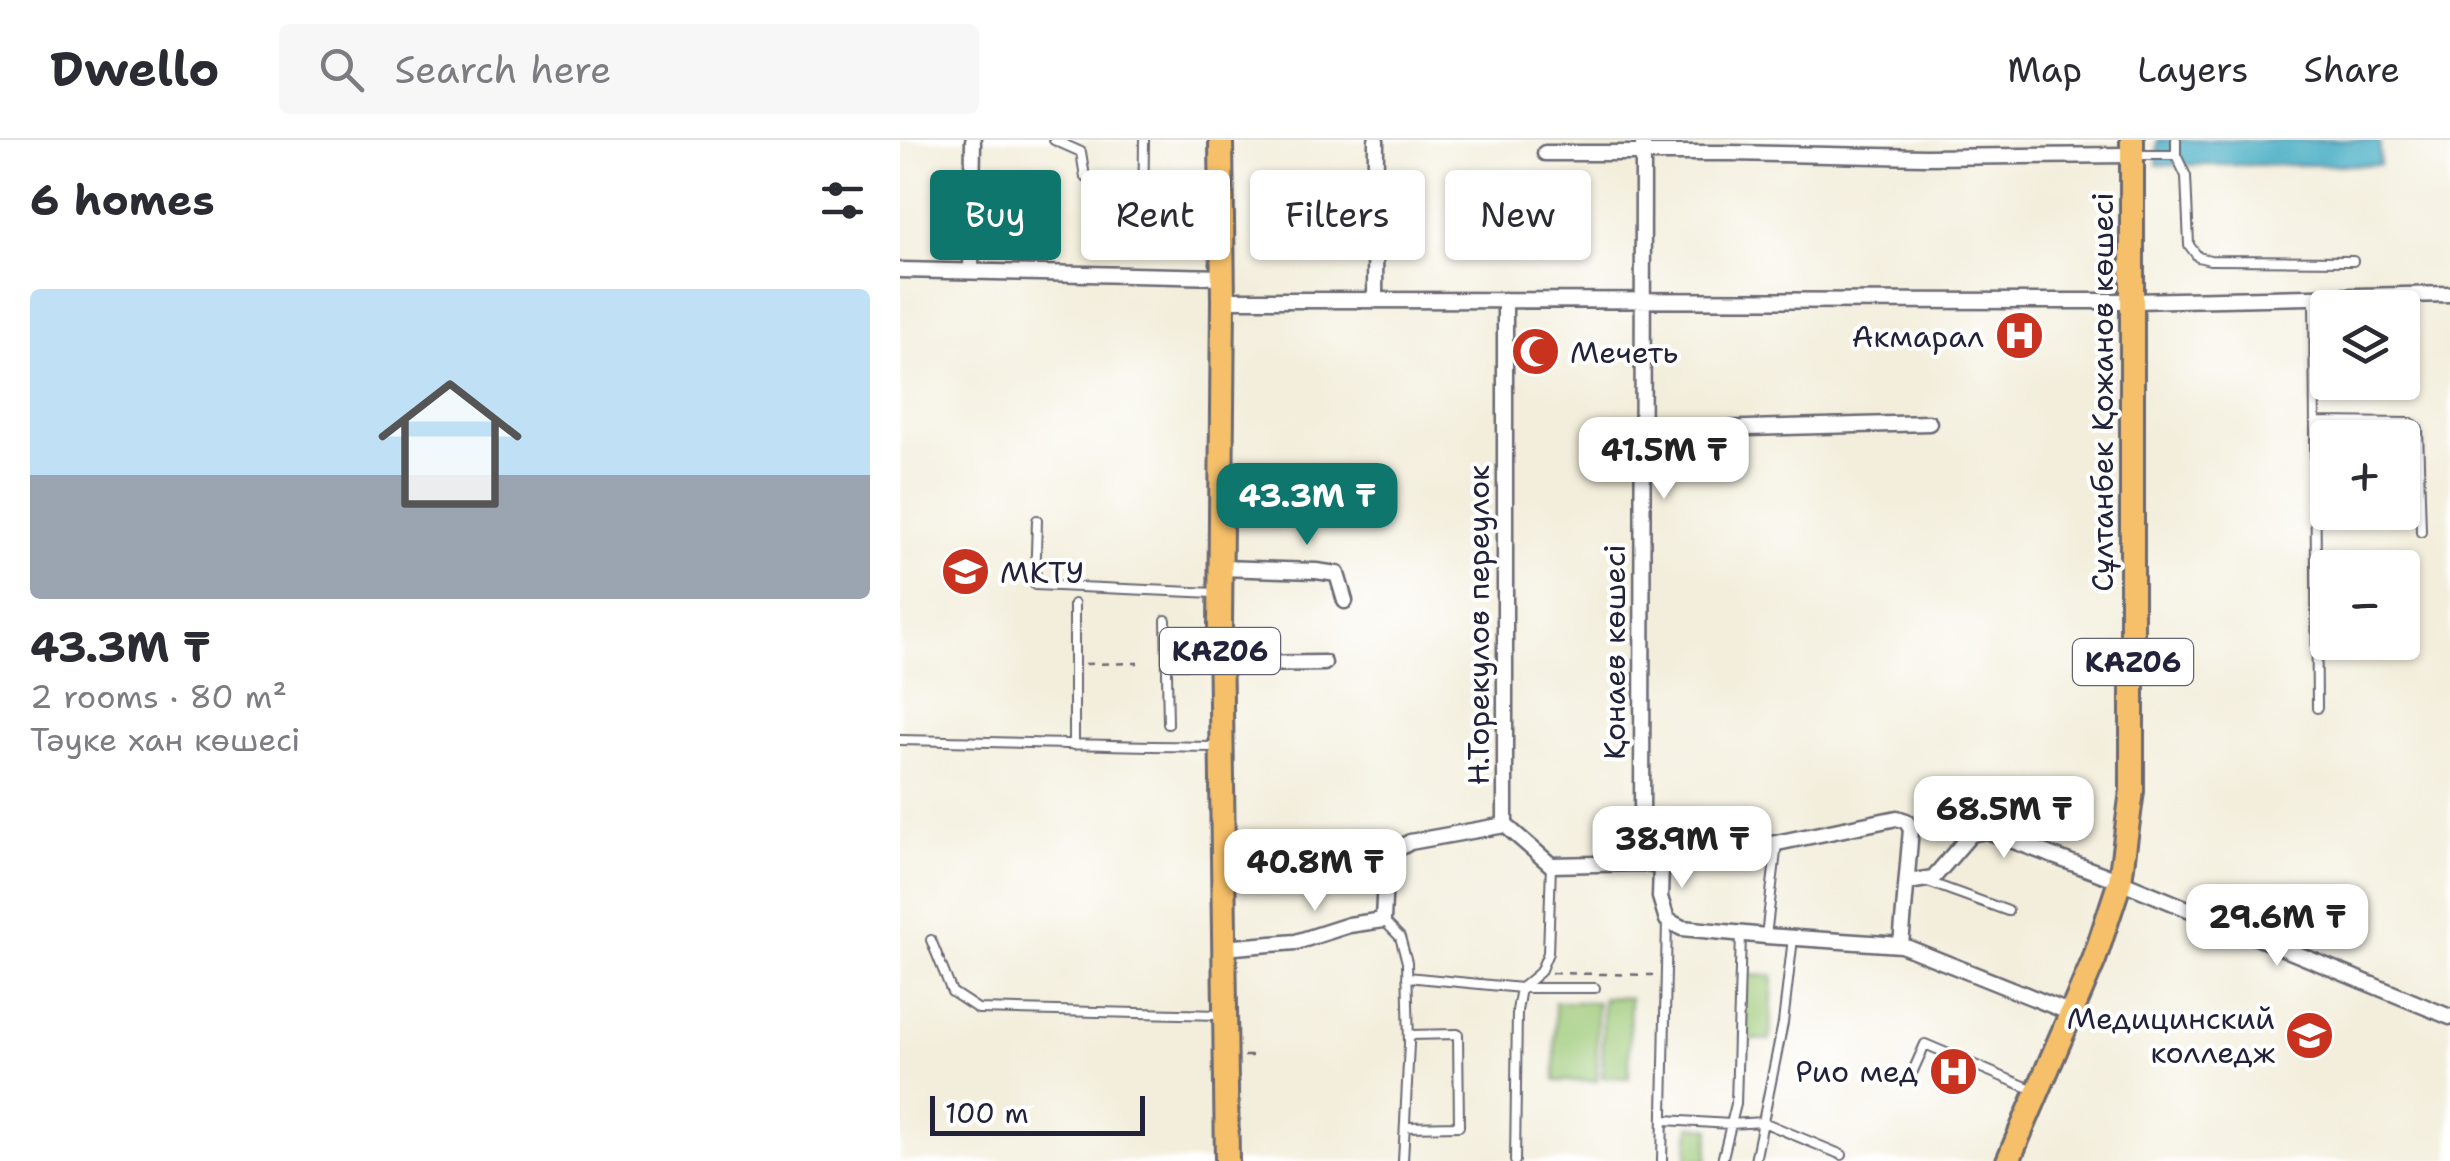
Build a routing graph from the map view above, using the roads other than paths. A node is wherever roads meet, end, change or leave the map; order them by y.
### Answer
1 (974, 140) edge
2 (1054, 140) edge
3 (1144, 140) edge
4 (1221, 140) edge
5 (1376, 140) edge
6 (2176, 140) edge
7 (1643, 146) edge
8 (2004, 148) edge
9 (2132, 148) edge
10 (1545, 153) dead end
11 (2176, 155) junction
12 (1083, 170) edge
13 (1144, 170) edge
14 (2353, 261) dead end
15 (900, 270) edge
16 (971, 271) junction
17 (1223, 288) junction
18 (2450, 294) edge
19 (2420, 295) edge
20 (2310, 297) edge
21 (1375, 300) junction
22 (1505, 300) junction
23 (1642, 300) junction
24 (2133, 301) junction
25 (1929, 423) dead end
26 (1642, 431) junction
27 (2420, 498) edge
28 (1036, 520) dead end
29 (2316, 530) edge
30 (2421, 532) dead end
31 (1221, 568) junction
32 (1221, 593) junction
33 (1345, 601) dead end
34 (1074, 604) dead end
35 (1166, 620) dead end
36 (1324, 663) dead end
37 (1167, 664) junction
38 (1220, 664) junction
39 (2317, 708) dead end
40 (1168, 724) dead end
41 (900, 740) edge
42 (1074, 745) junction
43 (1222, 746) junction
44 (1505, 825) junction
45 (1777, 843) junction
46 (1642, 863) junction
47 (1551, 865) junction
48 (1661, 867) junction
49 (1925, 881) junction
50 (2120, 881) junction
51 (1908, 882) junction
52 (2008, 912) dead end
53 (1383, 920) junction
54 (1667, 920) junction
55 (1742, 934) junction
56 (1766, 936) junction
57 (1793, 938) junction
58 (931, 940) dead end
59 (1901, 944) junction
60 (1224, 948) junction
61 (1407, 978) junction
62 (1521, 988) junction
63 (1595, 988) dead end
64 (2071, 1013) junction
65 (1224, 1015) junction
66 (2450, 1017) edge
67 (1409, 1035) junction
68 (1913, 1071) dead end
69 (2037, 1092) junction
70 (1665, 1120) junction
71 (1763, 1122) junction
72 (1730, 1124) junction
73 (1405, 1126) junction
74 (1842, 1155) dead end
75 (1227, 1161) edge
76 (1403, 1161) edge
77 (1516, 1161) edge
78 (1662, 1161) edge
79 (1722, 1161) edge
80 (1755, 1161) edge
81 (2008, 1161) edge

1 - 16 street
2 - 12 lane
3 - 13 lane
4 - 17 main road, KАZ06
5 - 21 street
6 - 11 lane
7 - 8 street
7 - 10 street
7 - 23 street, Қонаев көшесі
8 - 9 street
9 - 11 lane
9 - 24 main road, Сұлтанбек Қожанов көшесі / KАZ06
11 - 14 lane
15 - 16 street
16 - 17 street
17 - 21 street
17 - 31 main road, KАZ06
18 - 19 street
20 - 24 street
21 - 22 street
22 - 23 street
22 - 44 street, Н.Торекулов переулок
23 - 24 street
23 - 26 street, Қонаев көшесі
24 - 50 main road, Сұлтанбек Қожанов көшесі / KАZ06
25 - 26 street
26 - 46 street, Қонаев көшесі
27 - 30 lane
28 - 32 lane
29 - 39 lane
31 - 32 main road, KАZ06
31 - 33 street
32 - 38 main road, KАZ06
34 - 42 lane
35 - 37 lane
36 - 38 street
37 - 38 lane
37 - 40 lane
38 - 43 main road, KАZ06
41 - 42 lane
42 - 43 lane
43 - 60 main road, KАZ06
44 - 47 street
44 - 53 street, Н.Торекулов переулок
45 - 48 street
45 - 51 street
45 - 56 lane
46 - 47 street
46 - 48 street
47 - 62 lane
48 - 54 street
49 - 50 street
49 - 51 street
49 - 52 lane
50 - 64 main road, Сұлтанбек Қожанов көшесі / KАZ06
50 - 66 street
51 - 59 street
53 - 60 street
53 - 61 lane
54 - 55 street
54 - 70 lane
55 - 56 street
55 - 72 lane
56 - 57 street
57 - 59 street
57 - 71 lane
58 - 65 lane
59 - 64 street
60 - 65 main road, KАZ06
61 - 62 lane
61 - 67 lane
62 - 63 lane
62 - 77 lane
64 - 69 main road, Сұлтанбек Қожанов көшесі / KАZ06
65 - 75 main road, KАZ06
67 - 73 lane
67 - 73 lane
68 - 69 lane
69 - 81 main road, Сұлтанбек Қожанов көшесі / KАZ06
70 - 72 lane
70 - 78 lane
71 - 72 lane
71 - 74 lane
71 - 80 lane
72 - 79 lane
73 - 76 lane

